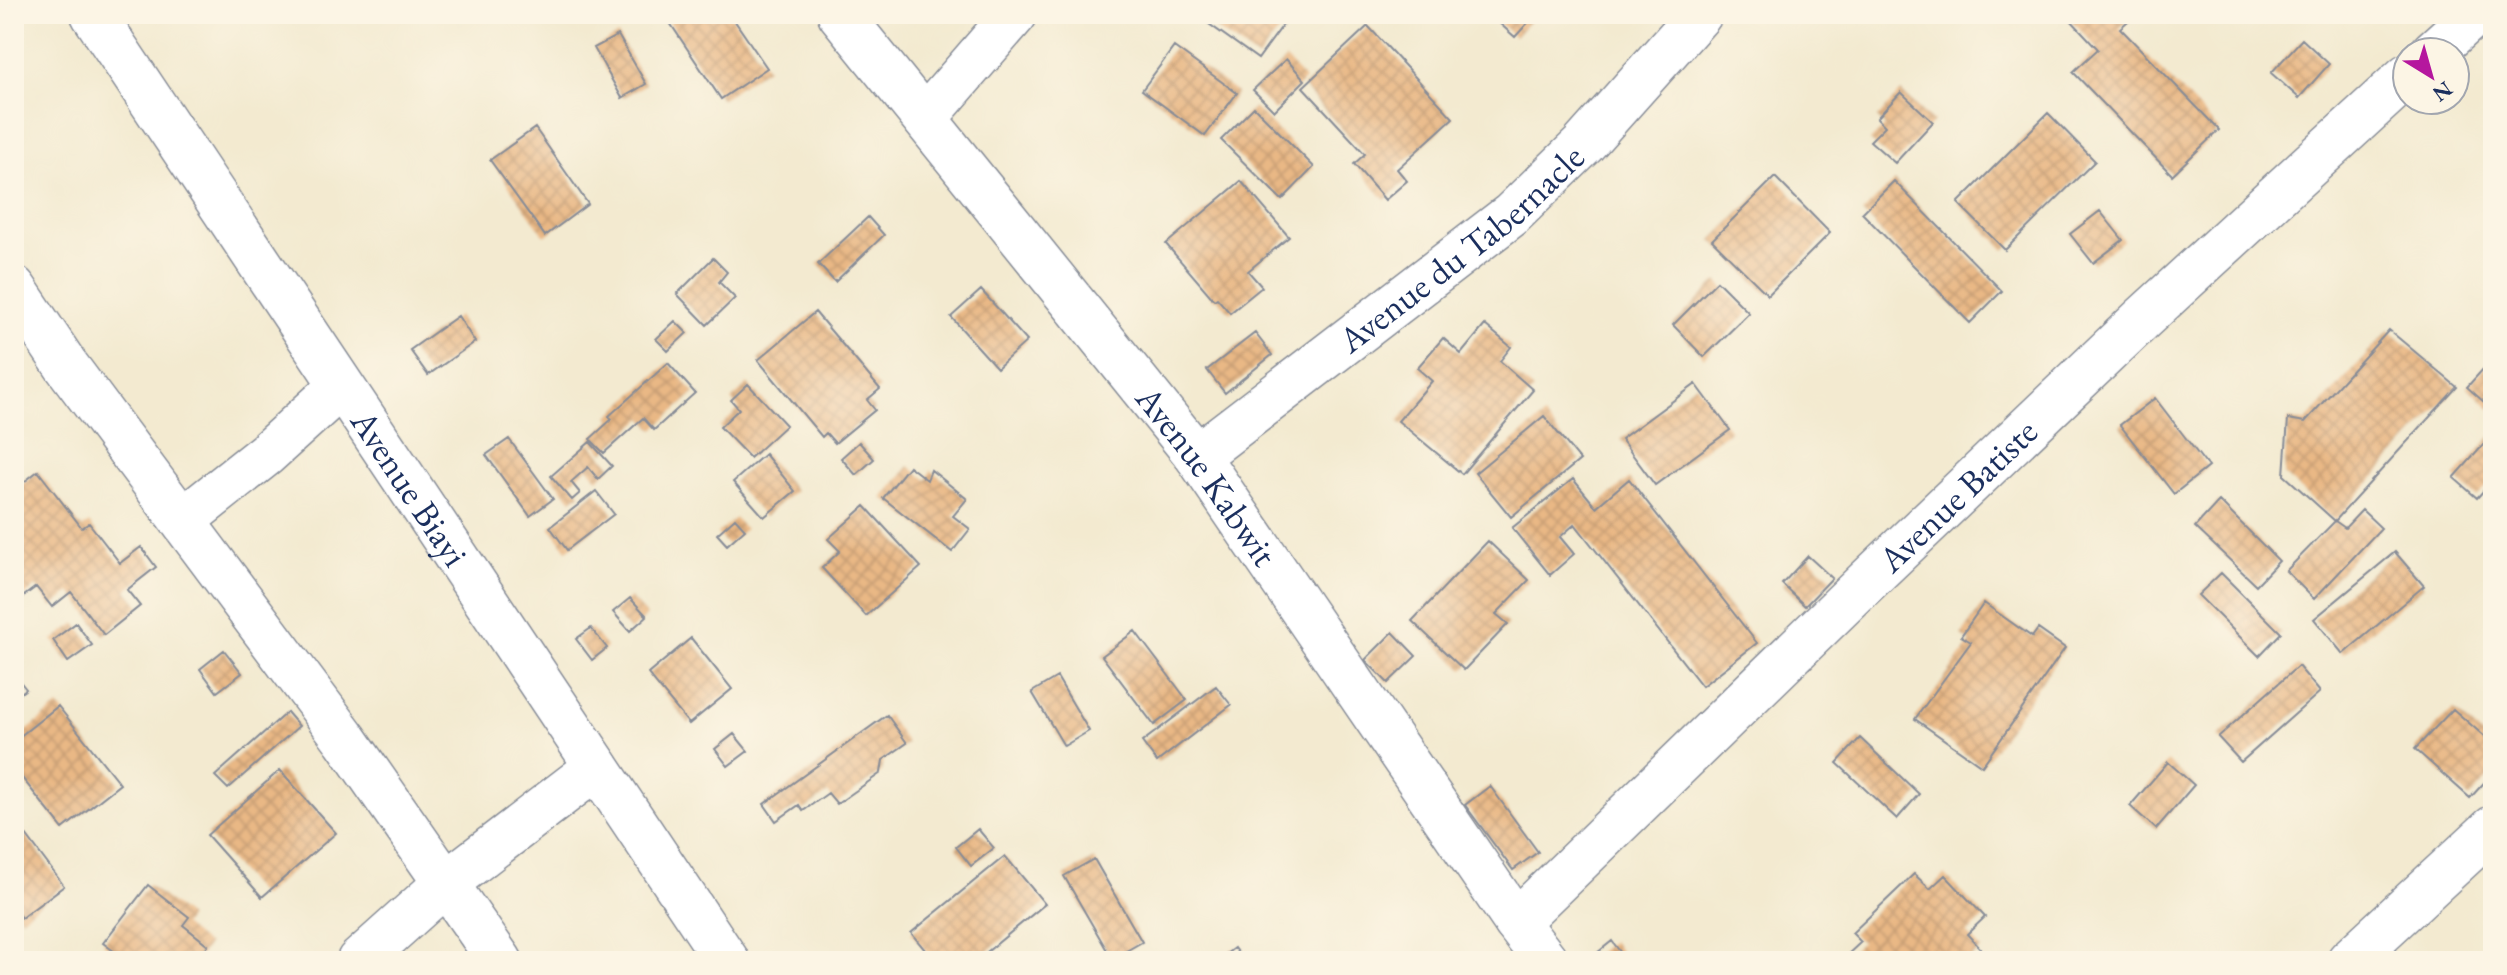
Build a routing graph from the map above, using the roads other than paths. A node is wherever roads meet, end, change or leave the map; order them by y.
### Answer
1 (93, 14) edge
2 (840, 14) edge
3 (1015, 14) edge
4 (1700, 14) edge
5 (2475, 14) edge
6 (2451, 36) edge
7 (2391, 91) edge
8 (925, 118) junction
9 (14, 288) edge
10 (341, 386) junction
11 (1197, 456) junction
12 (183, 520) junction
13 (597, 767) junction
14 (2493, 828) edge
15 (446, 883) junction
16 (1516, 922) junction
17 (359, 961) edge
18 (500, 961) edge
19 (727, 961) edge
20 (1546, 961) edge
21 (2349, 961) edge

1 - 10 street, Avenue Biayi
2 - 8 street, Avenue Kabwit
3 - 8 street
4 - 11 street, Avenue du Tabernacle
5 - 6 street
7 - 16 street, Avenue Batiste
8 - 11 street, Avenue Kabwit
9 - 12 street
10 - 12 street
10 - 13 street, Avenue Biayi
11 - 16 street, Avenue Kabwit
12 - 15 street
13 - 15 street
13 - 19 street, Avenue Biayi
14 - 21 street
15 - 17 street
15 - 18 street
16 - 20 street, Avenue Kabwit

